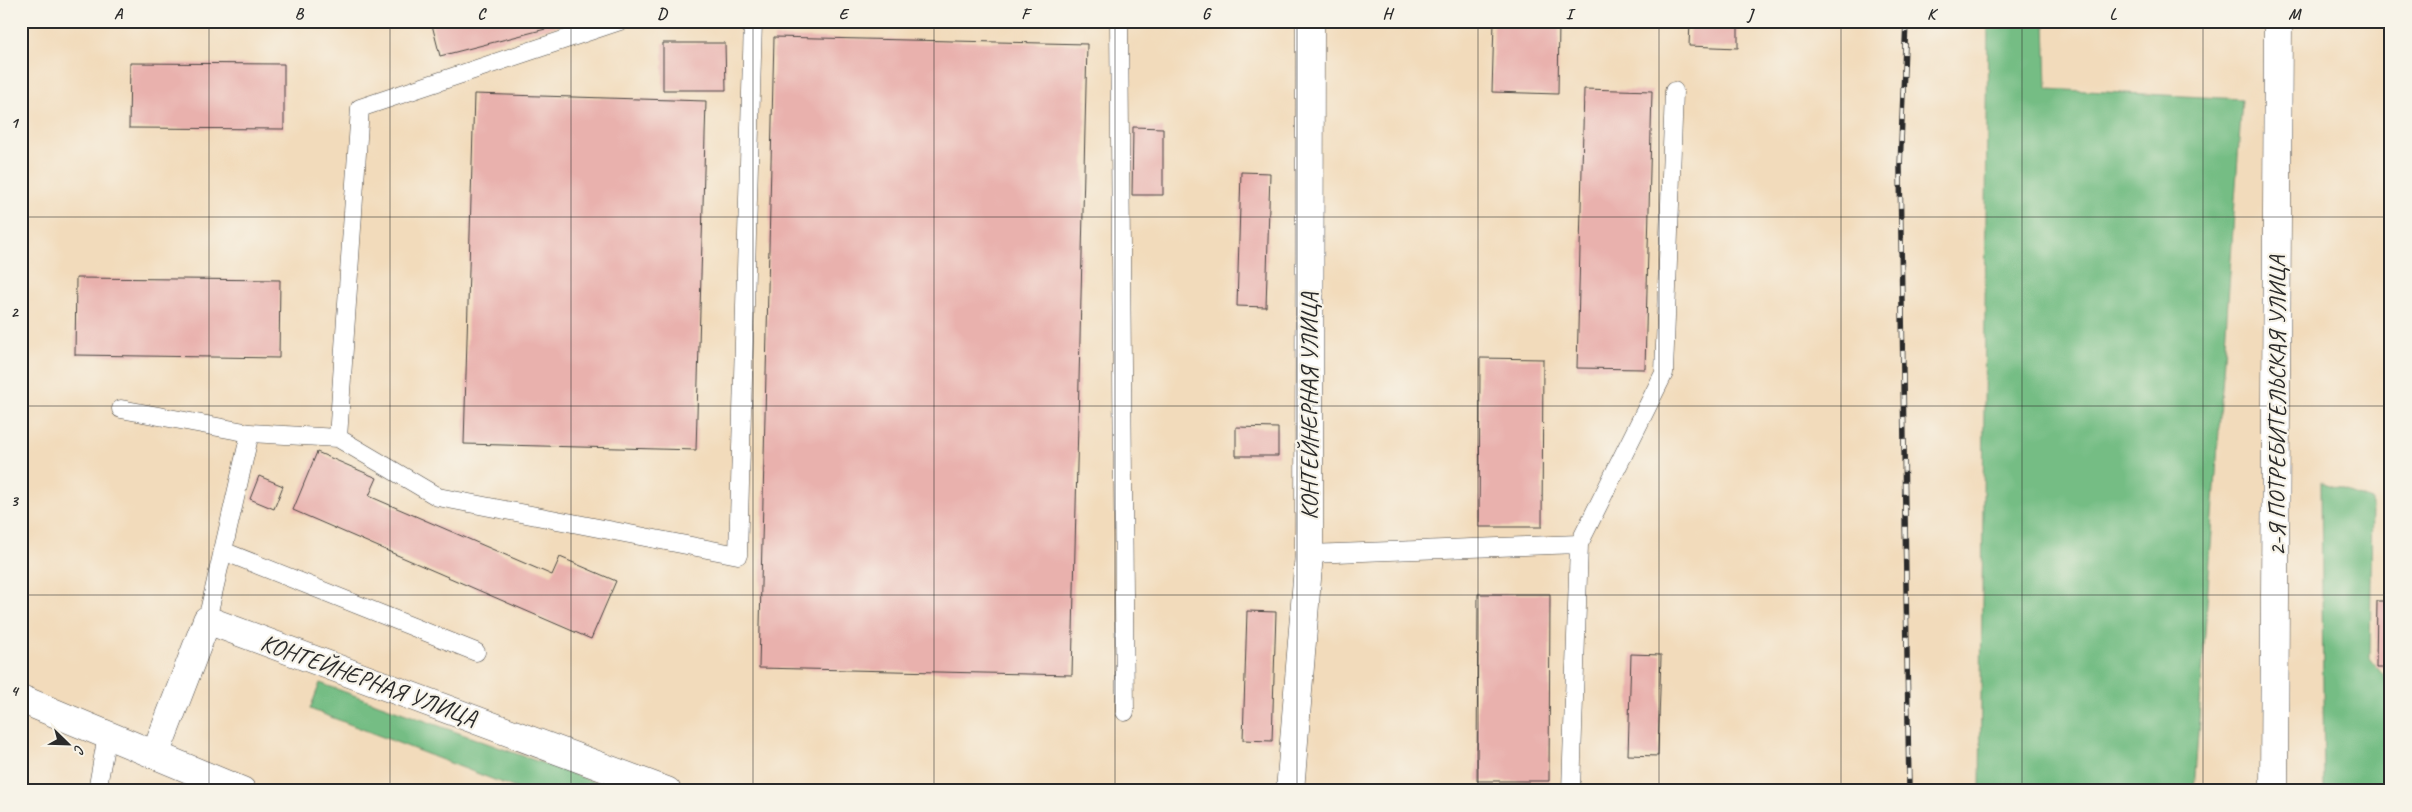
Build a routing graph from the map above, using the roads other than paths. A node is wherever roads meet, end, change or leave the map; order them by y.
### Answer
1 (620, 21) edge
2 (753, 21) edge
3 (1118, 21) edge
4 (1310, 21) edge
5 (2278, 21) edge
6 (1674, 91) dead end
7 (121, 409) dead end
8 (250, 433) junction
9 (338, 438) junction
10 (1579, 544) junction
11 (223, 550) junction
12 (1309, 554) junction
13 (207, 620) junction
14 (476, 652) dead end
15 (21, 699) edge
16 (1125, 712) dead end
17 (107, 735) junction
18 (155, 755) junction
19 (97, 791) edge
20 (242, 791) edge
21 (667, 791) edge
22 (1290, 791) edge
23 (1571, 791) edge
24 (2274, 791) edge

1 - 9 lane
2 - 9 lane
3 - 16 lane
4 - 12 street, КОНТЕЙНЕРНАЯ УЛИЦА
5 - 24 street, 2-Я ПОТРЕБИТЕЛЬСКАЯ УЛИЦА
6 - 10 lane
7 - 8 lane
8 - 9 lane
8 - 11 lane
10 - 12 lane
10 - 23 lane
11 - 13 lane
11 - 14 lane
12 - 22 street, КОНТЕЙНЕРНАЯ УЛИЦА
13 - 18 street
13 - 21 street, КОНТЕЙНЕРНАЯ УЛИЦА
15 - 17 street
17 - 18 street
17 - 19 lane
18 - 20 street

